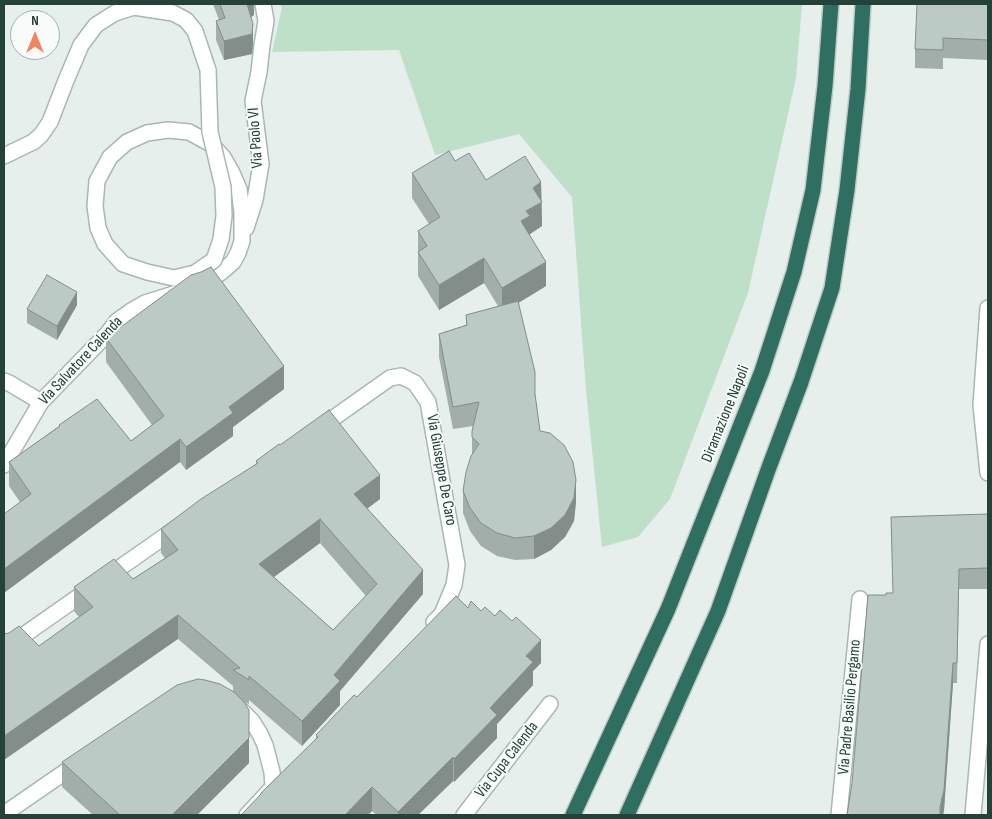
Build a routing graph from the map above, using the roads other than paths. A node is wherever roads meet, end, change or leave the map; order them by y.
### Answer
1 (262, 4) edge
2 (831, 4) edge
3 (863, 4) edge
4 (4, 156) edge
5 (242, 241) junction
6 (988, 310) edge
7 (4, 381) edge
8 (41, 402) junction
9 (306, 437) edge
10 (4, 466) edge
11 (988, 473) edge
12 (191, 517) edge
13 (860, 599) dead end
14 (422, 635) edge
15 (988, 644) edge
16 (4, 649) edge
17 (224, 700) edge
18 (550, 704) dead end
19 (93, 754) edge
20 (286, 775) edge
21 (259, 803) junction
22 (4, 814) edge
23 (247, 815) edge
24 (464, 815) edge
25 (573, 815) edge
26 (627, 815) edge
27 (839, 815) edge
28 (973, 815) edge

1 - 5 street, Via Paolo VI
2 - 25 highway, Diramazione Napoli
3 - 26 highway
4 - 5 street, Via Salvatore Calenda, bridge
5 - 8 street, Via Salvatore Calenda
6 - 11 street
7 - 8 street
8 - 10 street, Via Salvatore Calenda
9 - 14 street, Via Giuseppe De Caro
12 - 16 street
13 - 27 street, Via Padre Basilio Pergamo
15 - 28 street
17 - 21 street
18 - 24 street, Via Cupa Calenda
19 - 22 street
20 - 21 street
21 - 23 street

